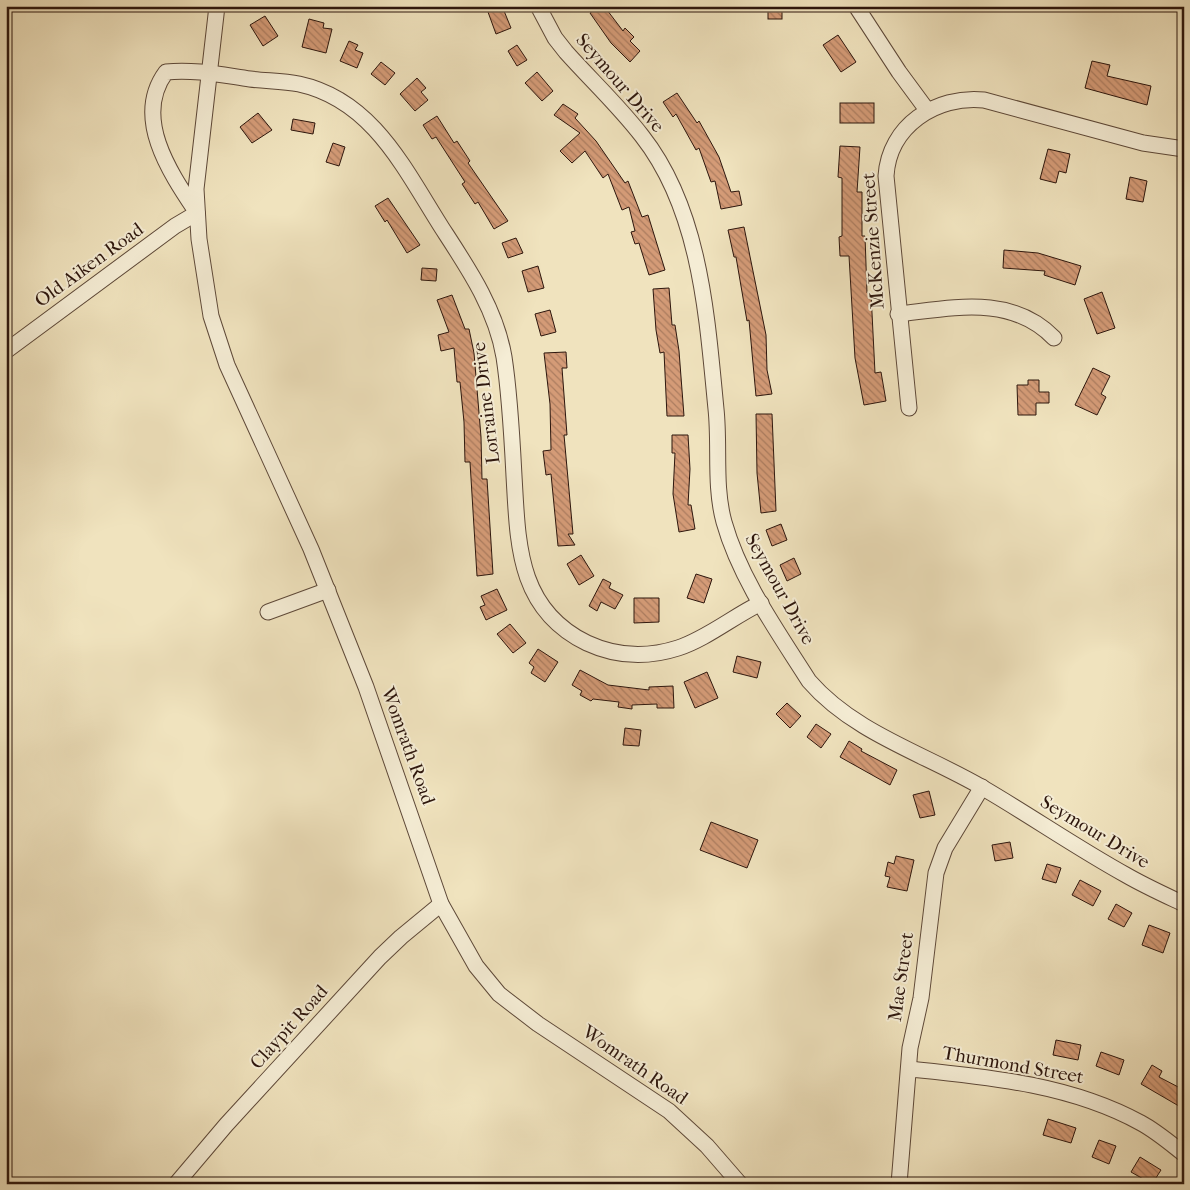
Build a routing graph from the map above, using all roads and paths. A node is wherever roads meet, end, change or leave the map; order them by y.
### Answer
1 (217, 6) edge
2 (538, 6) edge
3 (856, 6) edge
4 (208, 74) junction
5 (927, 110) junction
6 (1184, 149) edge
7 (196, 213) junction
8 (898, 314) junction
9 (1054, 338) dead end
10 (6, 351) edge
11 (909, 408) dead end
12 (328, 590) junction
13 (761, 603) junction
14 (268, 612) dead end
15 (982, 787) junction
16 (440, 904) junction
17 (1184, 904) edge
18 (909, 1069) junction
19 (1184, 1154) edge
20 (183, 1181) edge
21 (740, 1184) edge
22 (899, 1184) edge

1 - 4 street, Womrath Road
2 - 13 street, Seymour Drive
3 - 5 street
4 - 7 street, Womrath Road
4 - 7 street, Lorraine Drive
4 - 13 street, Lorraine Drive
5 - 6 street
5 - 8 street, McKenzie Street
7 - 10 street, Old Aiken Road
7 - 12 street, Womrath Road
8 - 9 street
8 - 11 street, McKenzie Street
12 - 14 street
12 - 16 street, Womrath Road
13 - 15 street, Seymour Drive
15 - 17 street, Seymour Drive
15 - 18 street, Mae Street
16 - 20 street, Claypit Road
16 - 21 street, Womrath Road
18 - 19 street, Thurmond Street
18 - 22 street, Mae Street

